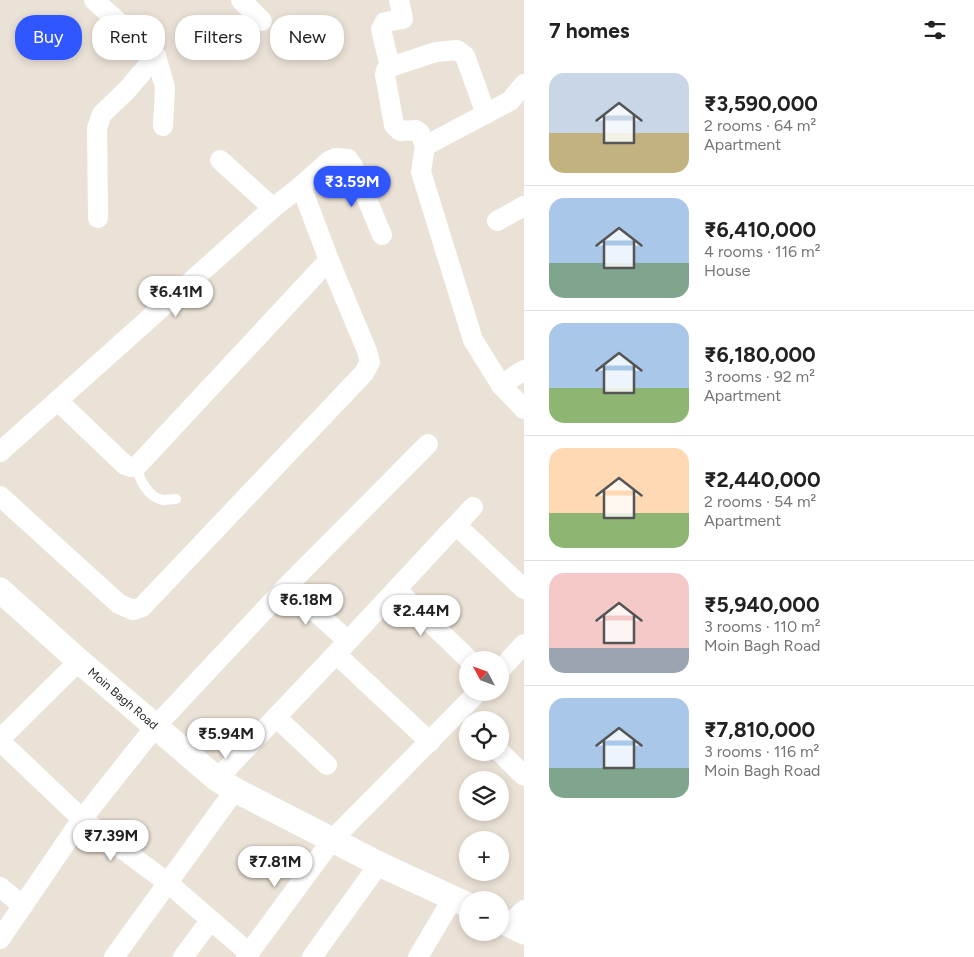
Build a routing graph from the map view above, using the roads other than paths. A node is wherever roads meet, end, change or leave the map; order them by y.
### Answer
1 (94, 0) edge
2 (241, 0) edge
3 (399, 0) edge
4 (111, 15) edge
5 (262, 21) dead end
6 (153, 60) edge
7 (157, 60) edge
8 (390, 67) junction
9 (524, 84) edge
10 (486, 114) junction
11 (163, 126) dead end
12 (425, 146) junction
13 (220, 160) dead end
14 (301, 186) junction
15 (524, 206) edge
16 (273, 208) junction
17 (98, 218) dead end
18 (497, 221) dead end
19 (382, 235) dead end
20 (329, 260) junction
21 (524, 370) edge
22 (501, 385) junction
23 (58, 401) junction
24 (524, 408) edge
25 (428, 444) dead end
26 (0, 452) edge
27 (137, 466) junction
28 (0, 496) edge
29 (176, 499) dead end
30 (473, 507) dead end
31 (457, 526) junction
32 (287, 586) junction
33 (524, 589) edge
34 (397, 590) junction
35 (1, 593) edge
36 (524, 644) edge
37 (342, 648) junction
38 (460, 651) edge
39 (509, 660) edge
40 (79, 661) junction
41 (276, 717) junction
42 (459, 719) edge
43 (155, 727) junction
44 (0, 740) edge
45 (430, 742) junction
46 (509, 761) edge
47 (327, 765) dead end
48 (524, 776) edge
49 (226, 784) junction
50 (82, 819) junction
51 (332, 840) junction
52 (379, 864) junction
53 (168, 883) junction
54 (0, 887) edge
55 (459, 901) edge
56 (459, 902) edge
57 (23, 906) junction
58 (210, 921) junction
59 (0, 939) edge
60 (247, 955) edge
61 (114, 957) edge
62 (183, 957) edge
63 (312, 957) edge
64 (418, 957) edge

1 - 4 street
2 - 5 street
3 - 8 street
6 - 17 street
7 - 11 street
8 - 10 street
8 - 12 street
9 - 10 street
10 - 12 street
12 - 22 street
13 - 16 street
14 - 16 street
14 - 19 street
14 - 20 street
15 - 18 street
16 - 23 street
20 - 27 street
20 - 28 street
21 - 22 street
22 - 24 street
23 - 26 street
23 - 27 street
25 - 32 street
27 - 29 lane
30 - 31 street
31 - 33 street
31 - 34 street
32 - 37 street
32 - 43 street
34 - 37 street
34 - 38 street
35 - 40 street, Moin Bagh Road
36 - 39 street
37 - 41 street
37 - 45 street
40 - 43 street, Moin Bagh Road
40 - 44 street
41 - 47 street
41 - 49 street
42 - 45 street
43 - 49 street, Moin Bagh Road
43 - 50 street
44 - 50 street
45 - 51 street
46 - 48 street
49 - 51 street, Moin Bagh Road
49 - 53 street
50 - 53 street
50 - 57 street
51 - 52 street, Moin Bagh Road
51 - 60 street
52 - 55 street, Moin Bagh Road
52 - 63 street
53 - 58 street
53 - 61 street
54 - 57 street
56 - 64 street
57 - 59 street
58 - 60 street
58 - 62 street

